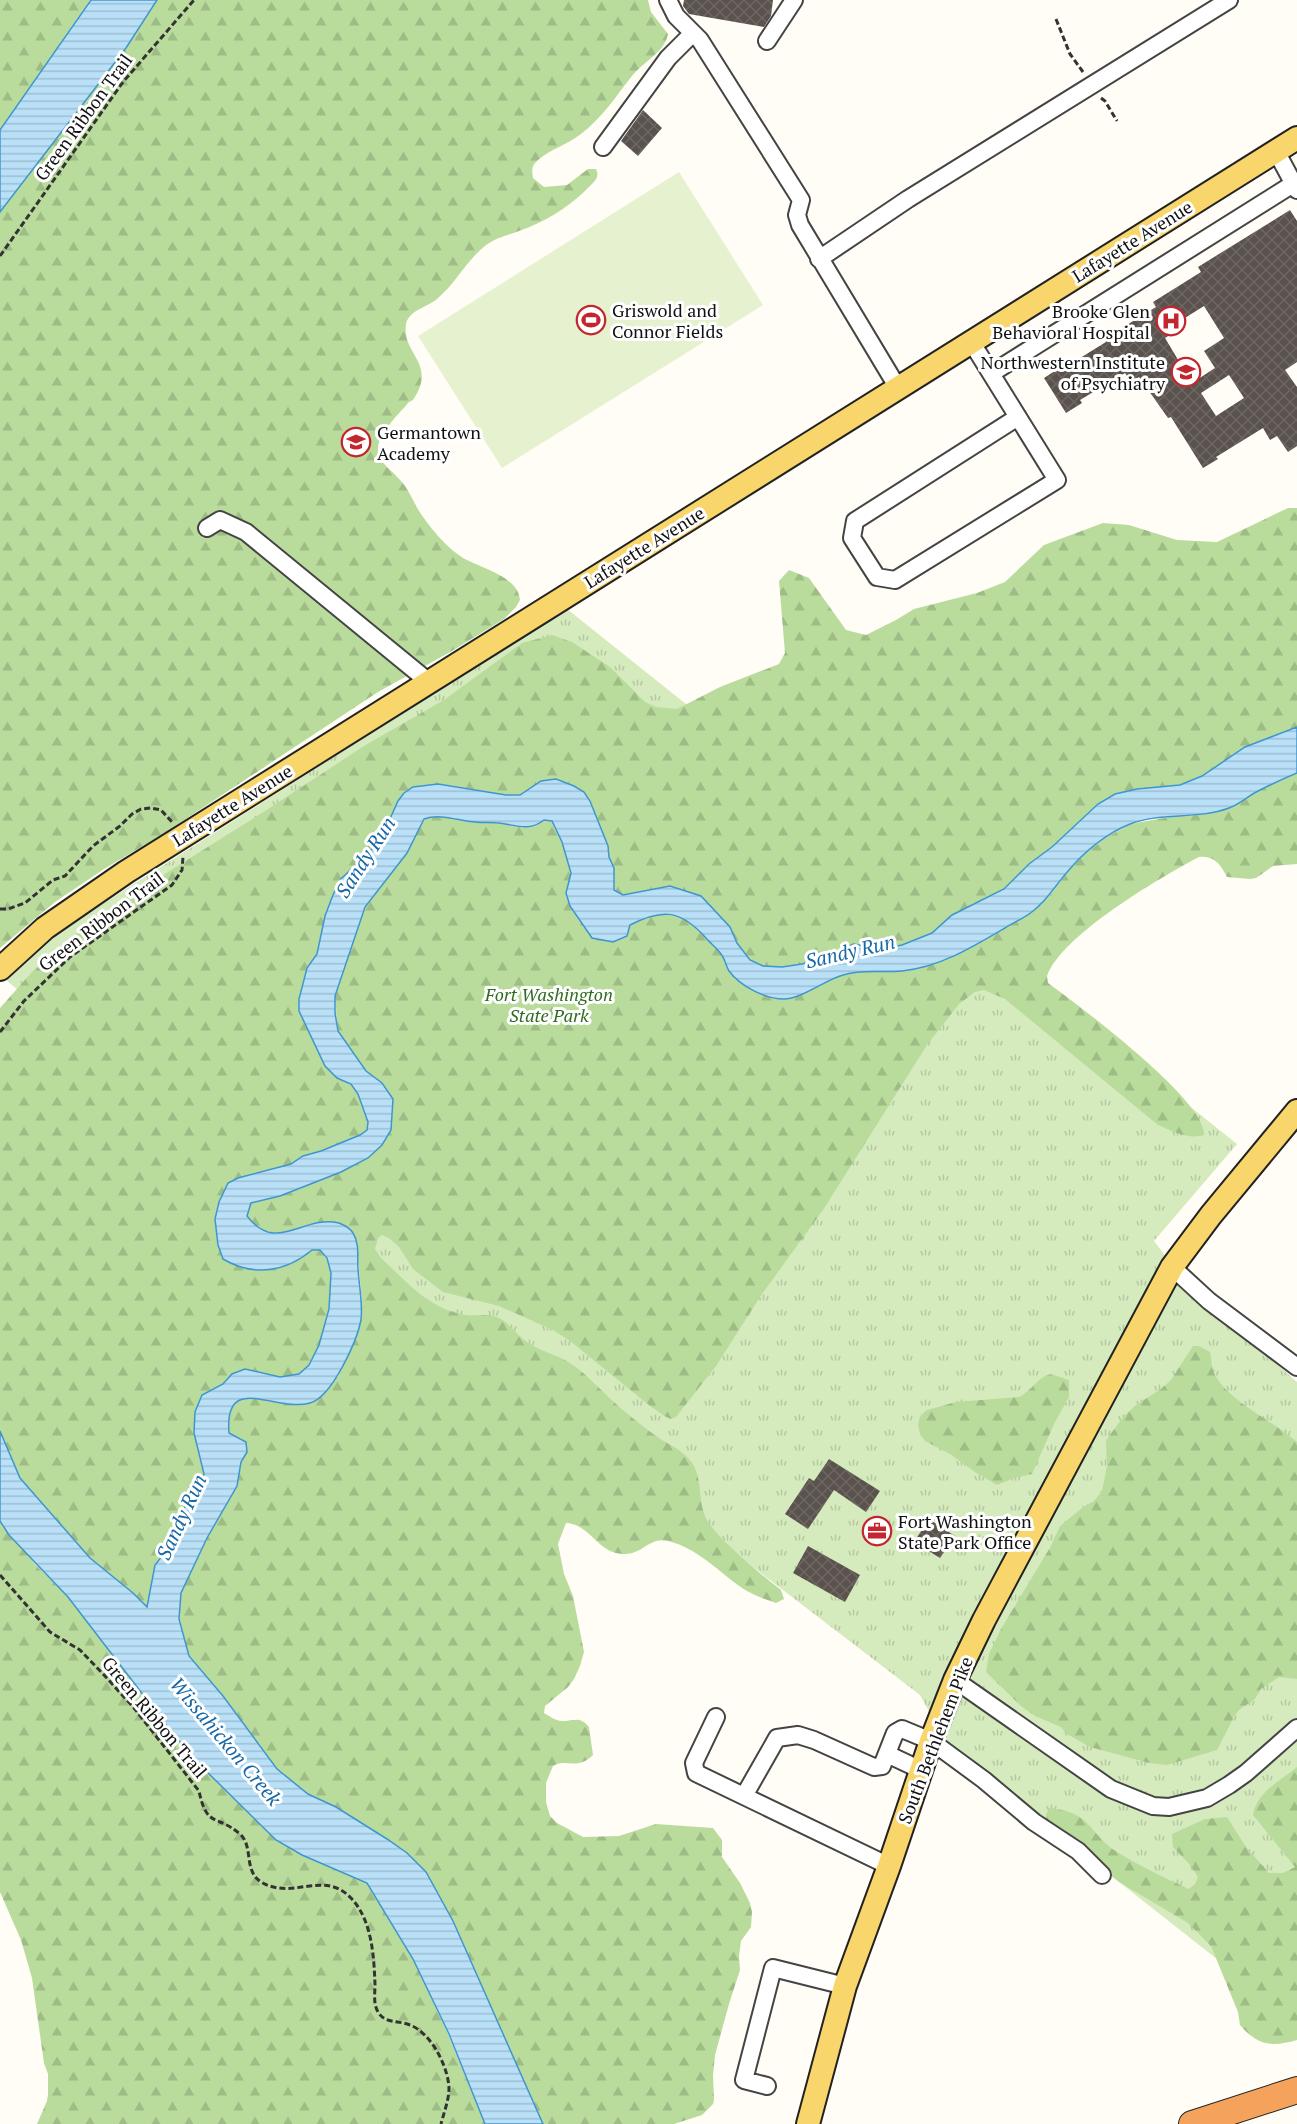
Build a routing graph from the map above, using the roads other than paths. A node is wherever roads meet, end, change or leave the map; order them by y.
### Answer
1 (668, 0) edge
2 (794, 0) edge
3 (1229, 0) edge
4 (693, 33) junction
5 (767, 41) dead end
6 (1297, 138) edge
7 (603, 147) dead end
8 (1276, 151) junction
9 (1295, 187) edge
10 (819, 259) junction
11 (972, 343) junction
12 (992, 373) junction
13 (898, 388) junction
14 (1018, 417) junction
15 (207, 528) dead end
16 (429, 682) junction
17 (0, 969) edge
18 (1297, 1111) edge
19 (1172, 1267) junction
20 (1297, 1367) edge
21 (955, 1680) junction
22 (716, 1717) dead end
23 (1297, 1728) edge
24 (930, 1742) junction
25 (887, 1754) junction
26 (921, 1770) junction
27 (744, 1796) junction
28 (888, 1866) junction
29 (1102, 1875) dead end
30 (845, 1986) junction
31 (767, 2086) dead end
32 (1297, 2090) edge
33 (808, 2124) edge
34 (1192, 2124) edge

1 - 4 lane
2 - 5 lane
3 - 10 lane
4 - 7 lane
4 - 10 lane
6 - 8 main road, Lafayette Avenue
8 - 9 lane
8 - 11 main road, Lafayette Avenue
9 - 12 lane
10 - 13 lane
11 - 12 lane
11 - 13 main road, Lafayette Avenue
12 - 14 lane
13 - 16 main road, Lafayette Avenue
14 - 14 lane
15 - 16 lane
16 - 17 main road, Lafayette Avenue
18 - 19 main road, South Bethlehem Pike
19 - 20 lane
19 - 21 main road, South Bethlehem Pike
21 - 23 lane
21 - 24 main road, South Bethlehem Pike
22 - 27 lane
24 - 25 lane
24 - 26 main road, South Bethlehem Pike
24 - 29 lane
25 - 26 lane
25 - 27 lane
26 - 28 main road, South Bethlehem Pike
27 - 28 lane
28 - 30 main road, South Bethlehem Pike
30 - 31 lane
30 - 33 main road, South Bethlehem Pike
32 - 34 highway

